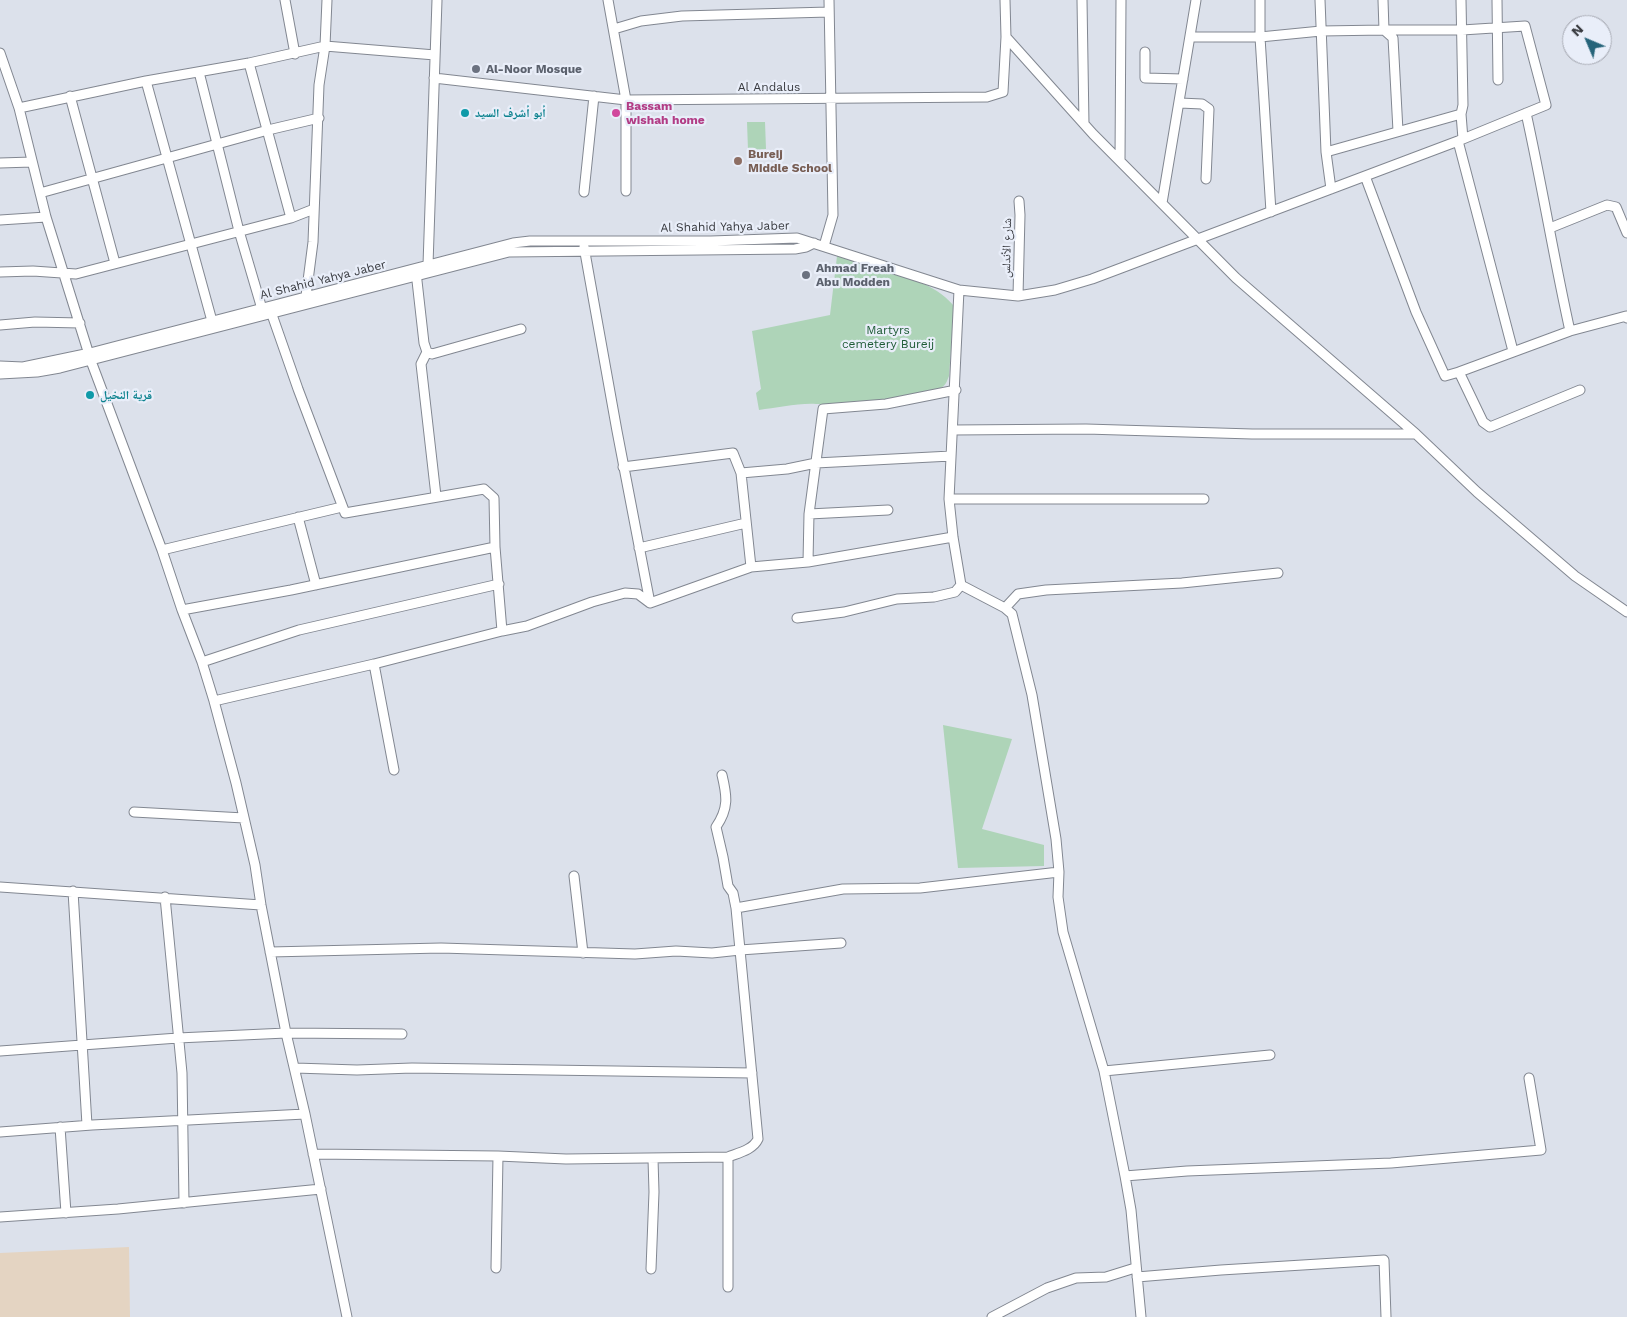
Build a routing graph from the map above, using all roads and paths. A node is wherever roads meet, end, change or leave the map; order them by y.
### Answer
1 (285, 0) edge
2 (327, 0) edge
3 (437, 0) edge
4 (608, 0) edge
5 (829, 0) edge
6 (1005, 0) edge
7 (1082, 0) edge
8 (1121, 0) edge
9 (1196, 0) edge
10 (1260, 0) edge
11 (1320, 0) edge
12 (1383, 0) edge
13 (1461, 0) edge
14 (1498, 0) edge
15 (829, 12) junction
16 (1498, 28) junction
17 (614, 29) junction
18 (1384, 30) junction
19 (1462, 30) junction
20 (1321, 31) junction
21 (1006, 37) junction
22 (1190, 37) junction
23 (1260, 37) junction
24 (325, 46) junction
25 (1145, 52) dead end
26 (0, 53) edge
27 (296, 54) junction
28 (435, 54) junction
29 (249, 63) junction
30 (198, 72) junction
31 (434, 78) junction
32 (1183, 79) junction
33 (1498, 80) dead end
34 (146, 81) junction
35 (70, 96) junction
36 (594, 96) junction
37 (830, 99) junction
38 (626, 100) junction
39 (1180, 103) junction
40 (19, 108) junction
41 (1526, 113) junction
42 (1461, 114) junction
43 (319, 118) junction
44 (1084, 124) junction
45 (268, 130) junction
46 (1398, 130) junction
47 (1460, 140) junction
48 (217, 144) junction
49 (1326, 152) junction
50 (168, 157) junction
51 (1120, 161) junction
52 (32, 162) junction
53 (0, 163) edge
54 (1365, 176) junction
55 (91, 178) junction
56 (1206, 179) dead end
57 (1331, 189) junction
58 (626, 191) dead end
59 (584, 192) dead end
60 (40, 193) junction
61 (1018, 201) dead end
62 (1162, 203) junction
63 (314, 209) junction
64 (1271, 212) junction
65 (46, 217) junction
66 (291, 218) junction
67 (0, 220) edge
68 (1550, 228) junction
69 (239, 230) junction
70 (1627, 234) edge
71 (1197, 240) junction
72 (190, 243) junction
73 (584, 246) junction
74 (824, 246) junction
75 (115, 262) junction
76 (428, 265) junction
77 (0, 272) edge
78 (416, 273) junction
79 (64, 274) junction
80 (959, 290) junction
81 (306, 296) junction
82 (1018, 296) junction
83 (268, 309) junction
84 (1627, 313) edge
85 (212, 321) junction
86 (80, 322) junction
87 (0, 325) edge
88 (521, 329) dead end
89 (1570, 331) junction
90 (427, 352) junction
91 (1514, 352) junction
92 (90, 357) junction
93 (0, 366) edge
94 (1459, 372) junction
95 (0, 374) edge
96 (956, 390) junction
97 (1580, 390) dead end
98 (953, 430) junction
99 (1416, 434) junction
100 (951, 456) junction
101 (816, 463) junction
102 (624, 467) junction
103 (741, 473) junction
104 (436, 496) junction
105 (949, 499) junction
106 (1204, 499) dead end
107 (342, 507) junction
108 (888, 510) dead end
109 (809, 514) junction
110 (298, 517) junction
111 (746, 523) junction
112 (952, 537) junction
113 (496, 547) junction
114 (639, 548) junction
115 (162, 550) junction
116 (808, 562) junction
117 (751, 567) junction
118 (1278, 573) dead end
119 (499, 584) junction
120 (316, 585) junction
121 (960, 585) junction
122 (650, 603) junction
123 (1005, 608) junction
124 (182, 610) junction
125 (1627, 612) edge
126 (797, 618) dead end
127 (502, 631) junction
128 (202, 662) junction
129 (374, 664) junction
130 (214, 701) junction
131 (394, 770) dead end
132 (722, 775) dead end
133 (134, 812) dead end
134 (244, 818) junction
135 (1059, 872) junction
136 (574, 876) dead end
137 (0, 887) edge
138 (73, 891) junction
139 (165, 897) junction
140 (261, 904) junction
141 (736, 908) junction
142 (841, 943) dead end
143 (740, 950) junction
144 (270, 952) junction
145 (583, 953) junction
146 (286, 1033) junction
147 (402, 1034) dead end
148 (178, 1038) junction
149 (83, 1045) junction
150 (0, 1051) edge
151 (1270, 1055) dead end
152 (295, 1068) junction
153 (1104, 1071) junction
154 (752, 1073) junction
155 (1529, 1078) dead end
156 (305, 1114) junction
157 (182, 1120) junction
158 (87, 1125) junction
159 (60, 1127) junction
160 (0, 1132) edge
161 (314, 1154) junction
162 (498, 1156) junction
163 (728, 1157) junction
164 (653, 1158) junction
165 (1125, 1176) junction
166 (321, 1189) junction
167 (184, 1203) junction
168 (66, 1213) junction
169 (0, 1217) edge
170 (496, 1268) dead end
171 (651, 1269) dead end
172 (1136, 1273) junction
173 (728, 1287) dead end
174 (1002, 1314) edge
175 (347, 1317) edge
176 (992, 1317) edge
177 (1141, 1317) edge
178 (1386, 1317) edge

1 - 27 street
2 - 24 street
3 - 28 street
4 - 17 street
5 - 15 street
6 - 21 street
7 - 44 street
8 - 51 street
9 - 22 street
10 - 23 street
11 - 20 street
12 - 18 street
13 - 19 street
14 - 16 street
15 - 17 street
15 - 37 street
16 - 19 street
16 - 33 street
16 - 41 street, Al Shahid Yahya Jaber
17 - 38 street
18 - 19 street
18 - 20 street
18 - 46 street
19 - 42 street
20 - 23 street
20 - 49 street
21 - 37 street, Al Andalus
21 - 44 street
22 - 23 street
22 - 32 street
23 - 64 street
24 - 27 street
24 - 28 street
24 - 43 street
25 - 32 street
26 - 40 street
27 - 29 street
28 - 31 street
29 - 30 street
29 - 45 street
30 - 34 street
30 - 48 street
31 - 36 street, Al Andalus
31 - 76 street
32 - 39 street
34 - 35 street
34 - 50 street
35 - 40 street
35 - 55 street
36 - 38 street, Al Andalus
36 - 59 street
37 - 38 street, Al Andalus
37 - 74 street
38 - 58 street
39 - 56 street
39 - 62 street
40 - 52 street
41 - 47 street, Al Shahid Yahya Jaber
41 - 68 street
42 - 46 street
42 - 47 street
43 - 45 street
43 - 63 street
44 - 51 street
45 - 48 street
45 - 66 street
46 - 49 street
47 - 54 street, Al Shahid Yahya Jaber
47 - 91 street
48 - 50 street
48 - 69 street
49 - 57 street
50 - 55 street
50 - 72 street
51 - 62 street
52 - 53 street
52 - 60 street
54 - 57 street, Al Shahid Yahya Jaber
54 - 94 street
55 - 60 street
55 - 75 street
57 - 64 street, Al Shahid Yahya Jaber
60 - 65 street
61 - 82 street, شارع الأندلس
62 - 71 street
63 - 66 street
63 - 81 street
64 - 71 street, Al Shahid Yahya Jaber
65 - 67 street
65 - 79 street
66 - 69 street
68 - 70 street
68 - 89 street
69 - 72 street
69 - 83 street
71 - 82 street, Al Shahid Yahya Jaber
71 - 99 street
72 - 75 street
72 - 85 street
73 - 74 street, Al Shahid Yahya Jaber
73 - 76 street, Al Shahid Yahya Jaber
73 - 78 street, Al Shahid Yahya Jaber
73 - 102 street
74 - 80 street, Al Shahid Yahya Jaber
75 - 79 street
76 - 78 street, Al Shahid Yahya Jaber
77 - 79 street
78 - 81 street, Al Shahid Yahya Jaber
78 - 83 street, Al Shahid Yahya Jaber
78 - 90 street
79 - 86 street
80 - 82 street, Al Shahid Yahya Jaber
80 - 96 street
81 - 83 street, Al Shahid Yahya Jaber
83 - 85 street, Al Shahid Yahya Jaber
83 - 92 street, Al Shahid Yahya Jaber
83 - 107 street
84 - 89 street
85 - 92 street, Al Shahid Yahya Jaber
86 - 87 street
86 - 92 street
88 - 90 street
89 - 91 street
90 - 104 street
91 - 94 street
92 - 93 street, Al Shahid Yahya Jaber
92 - 95 street, Al Shahid Yahya Jaber
92 - 115 street
94 - 97 street
96 - 98 street
96 - 101 street
98 - 99 street
98 - 100 street
99 - 125 street
100 - 101 street
100 - 105 street
101 - 103 street
101 - 109 street
102 - 103 street
102 - 114 street
103 - 111 street
104 - 107 street
104 - 113 street
105 - 106 street
105 - 112 street
107 - 110 street
108 - 109 street
109 - 116 street
110 - 115 street
110 - 120 street
111 - 114 street
111 - 117 street
112 - 116 street
112 - 121 street
113 - 119 street
113 - 120 street
114 - 122 street
115 - 124 street
116 - 117 street
117 - 122 street
118 - 123 street
119 - 127 street
119 - 128 street
120 - 124 street
121 - 123 street
121 - 126 street
122 - 127 street
123 - 135 street
124 - 128 street
127 - 129 street
128 - 130 street
129 - 130 street
129 - 131 street
130 - 134 street
132 - 141 street
133 - 134 street
134 - 140 street
135 - 141 street
135 - 153 street
136 - 145 street
137 - 138 street
138 - 139 street
138 - 149 street
139 - 140 street
139 - 148 street
140 - 144 street
141 - 143 street
142 - 143 street
143 - 145 street
143 - 154 street
144 - 145 street
144 - 146 street
146 - 147 street
146 - 148 street
146 - 152 street
148 - 149 street
148 - 157 street
149 - 150 street
149 - 158 street
151 - 153 street
152 - 154 street
152 - 156 street
153 - 165 street
154 - 163 street
155 - 165 street
156 - 157 street
156 - 161 street
157 - 158 street
157 - 167 street
158 - 159 street
159 - 160 street
159 - 168 street
161 - 162 street
161 - 166 street
162 - 164 street
162 - 170 street
163 - 164 street
163 - 173 street
164 - 171 street
165 - 172 street
166 - 167 street
166 - 175 street
167 - 168 street
168 - 169 street
172 - 174 street
172 - 177 street
172 - 178 street
174 - 176 street

